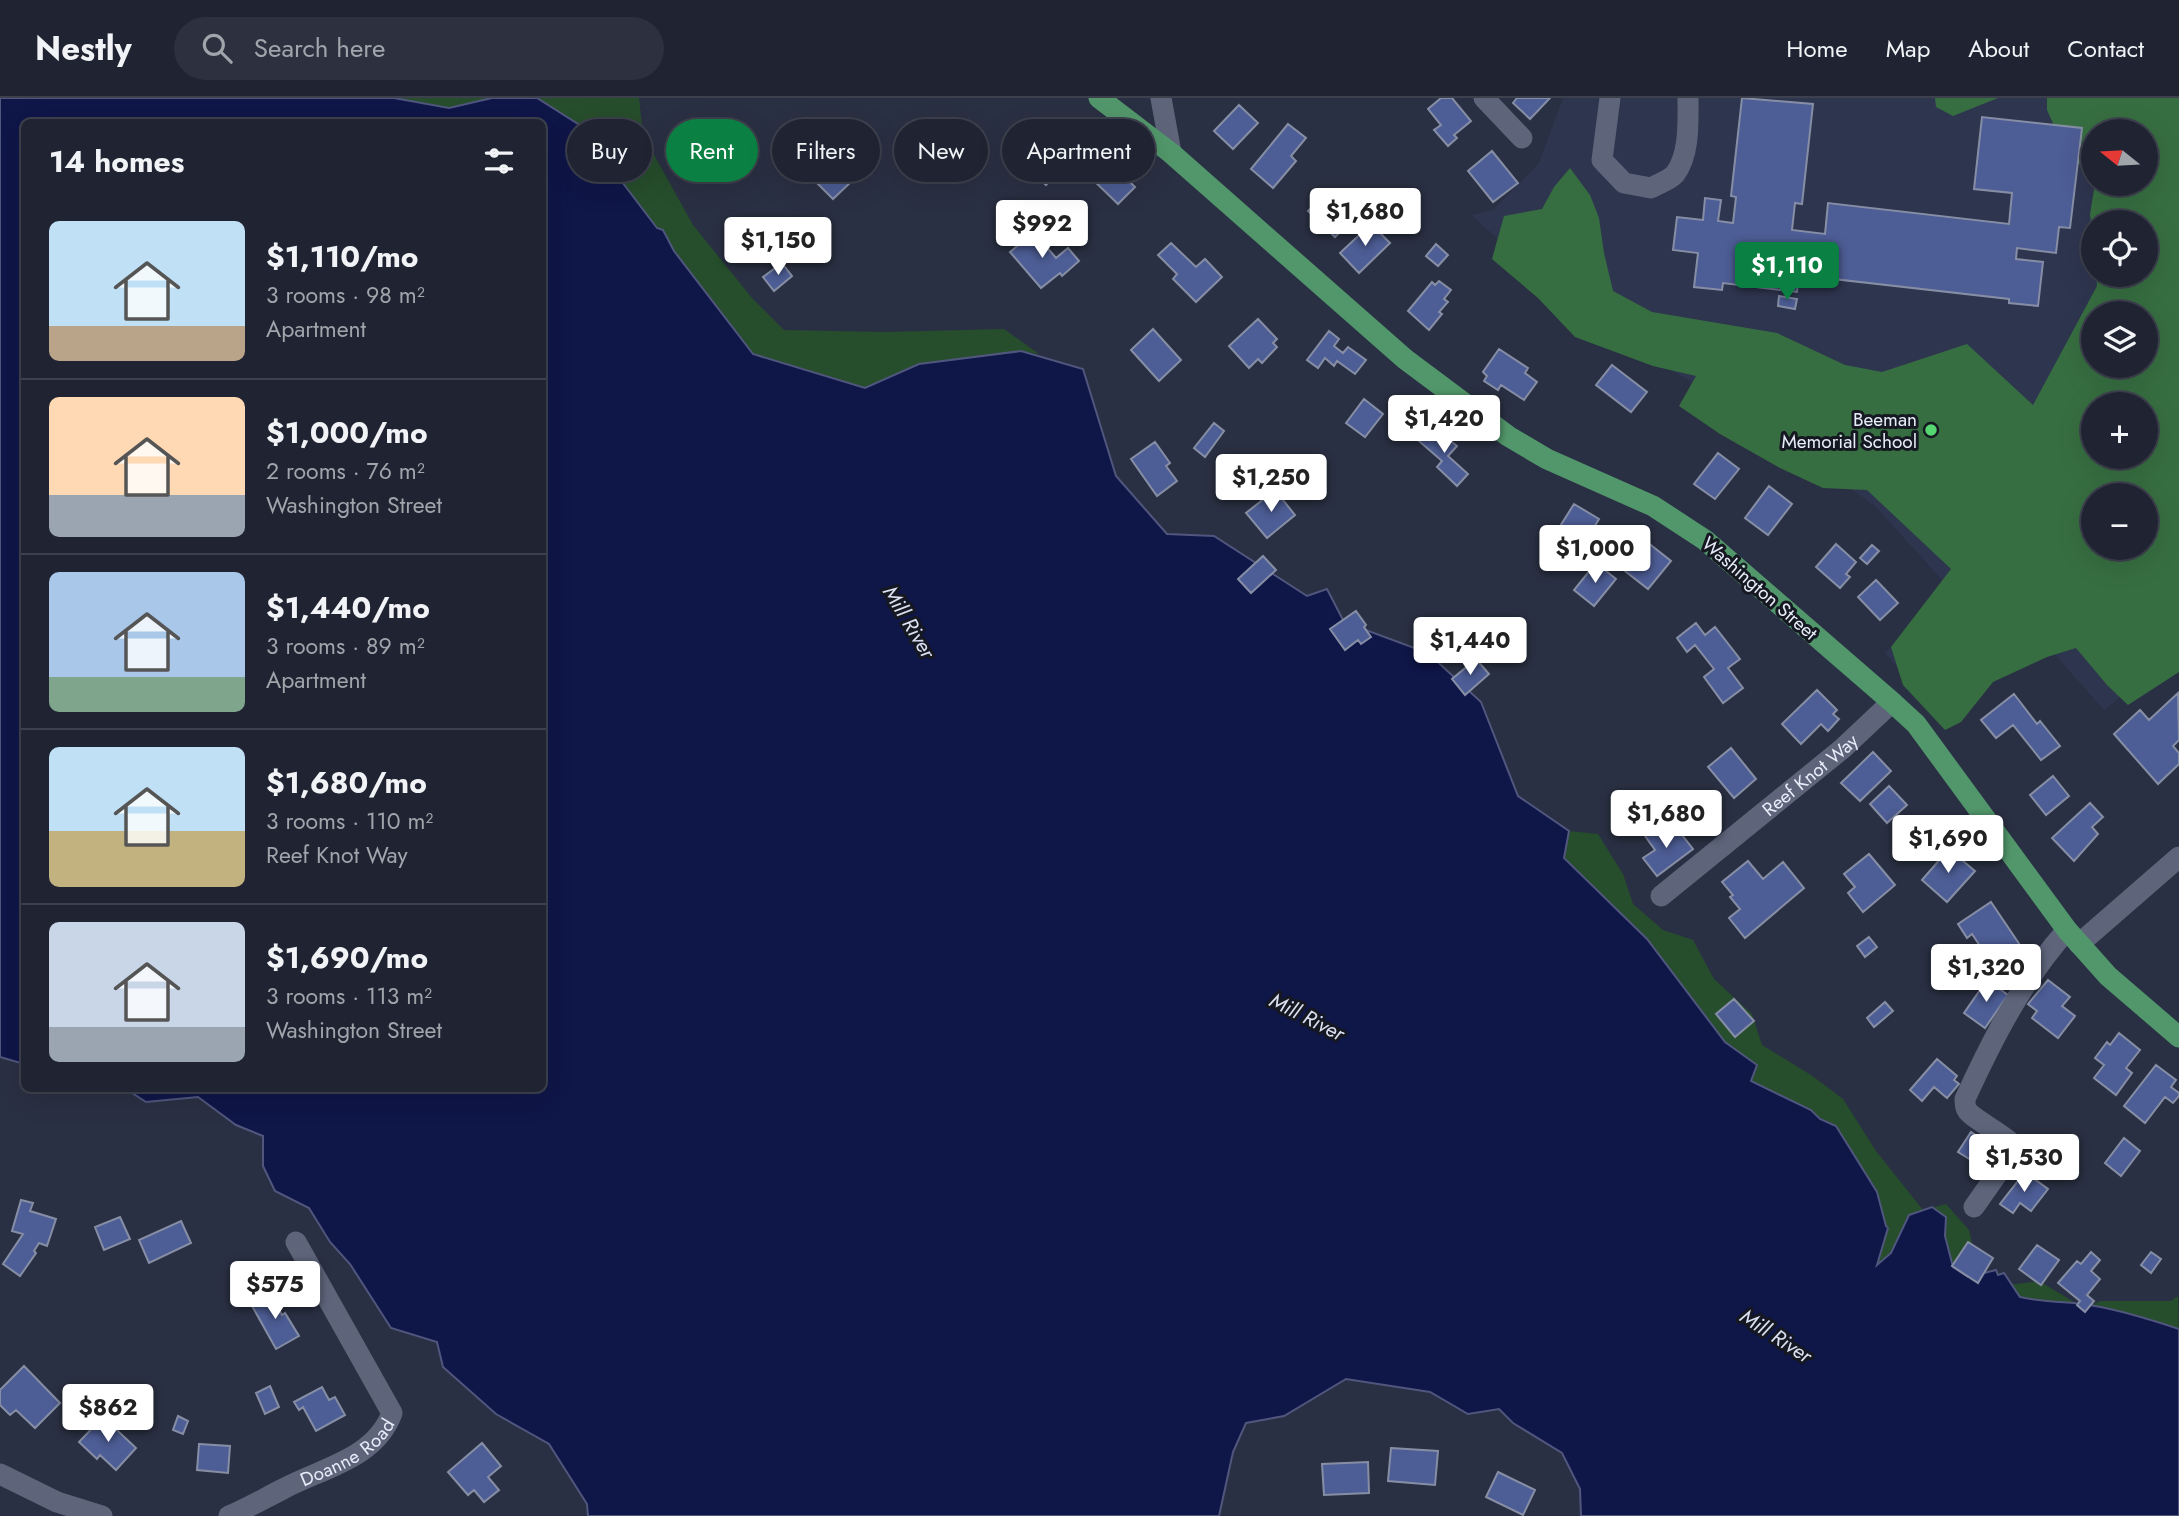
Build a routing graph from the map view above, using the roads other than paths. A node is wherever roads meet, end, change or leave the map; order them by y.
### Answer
1 (1099, 98) edge
2 (1161, 98) edge
3 (1485, 98) edge
4 (1610, 98) edge
5 (1688, 98) edge
6 (1522, 138) dead end
7 (1171, 153) junction
8 (1892, 702) junction
9 (2179, 857) edge
10 (1661, 896) dead end
11 (2073, 937) junction
12 (2179, 1037) edge
13 (1974, 1207) dead end
14 (296, 1242) dead end
15 (0, 1474) edge
16 (103, 1516) edge
17 (229, 1516) edge

1 - 7 main road, Washington Street
2 - 7 street
3 - 6 street
4 - 5 street
7 - 8 main road, Washington Street
8 - 10 street, Reef Knot Way
8 - 11 main road, Washington Street
9 - 11 street
11 - 12 main road, Washington Street
11 - 13 street
14 - 17 street, Doanne Road
15 - 16 street

